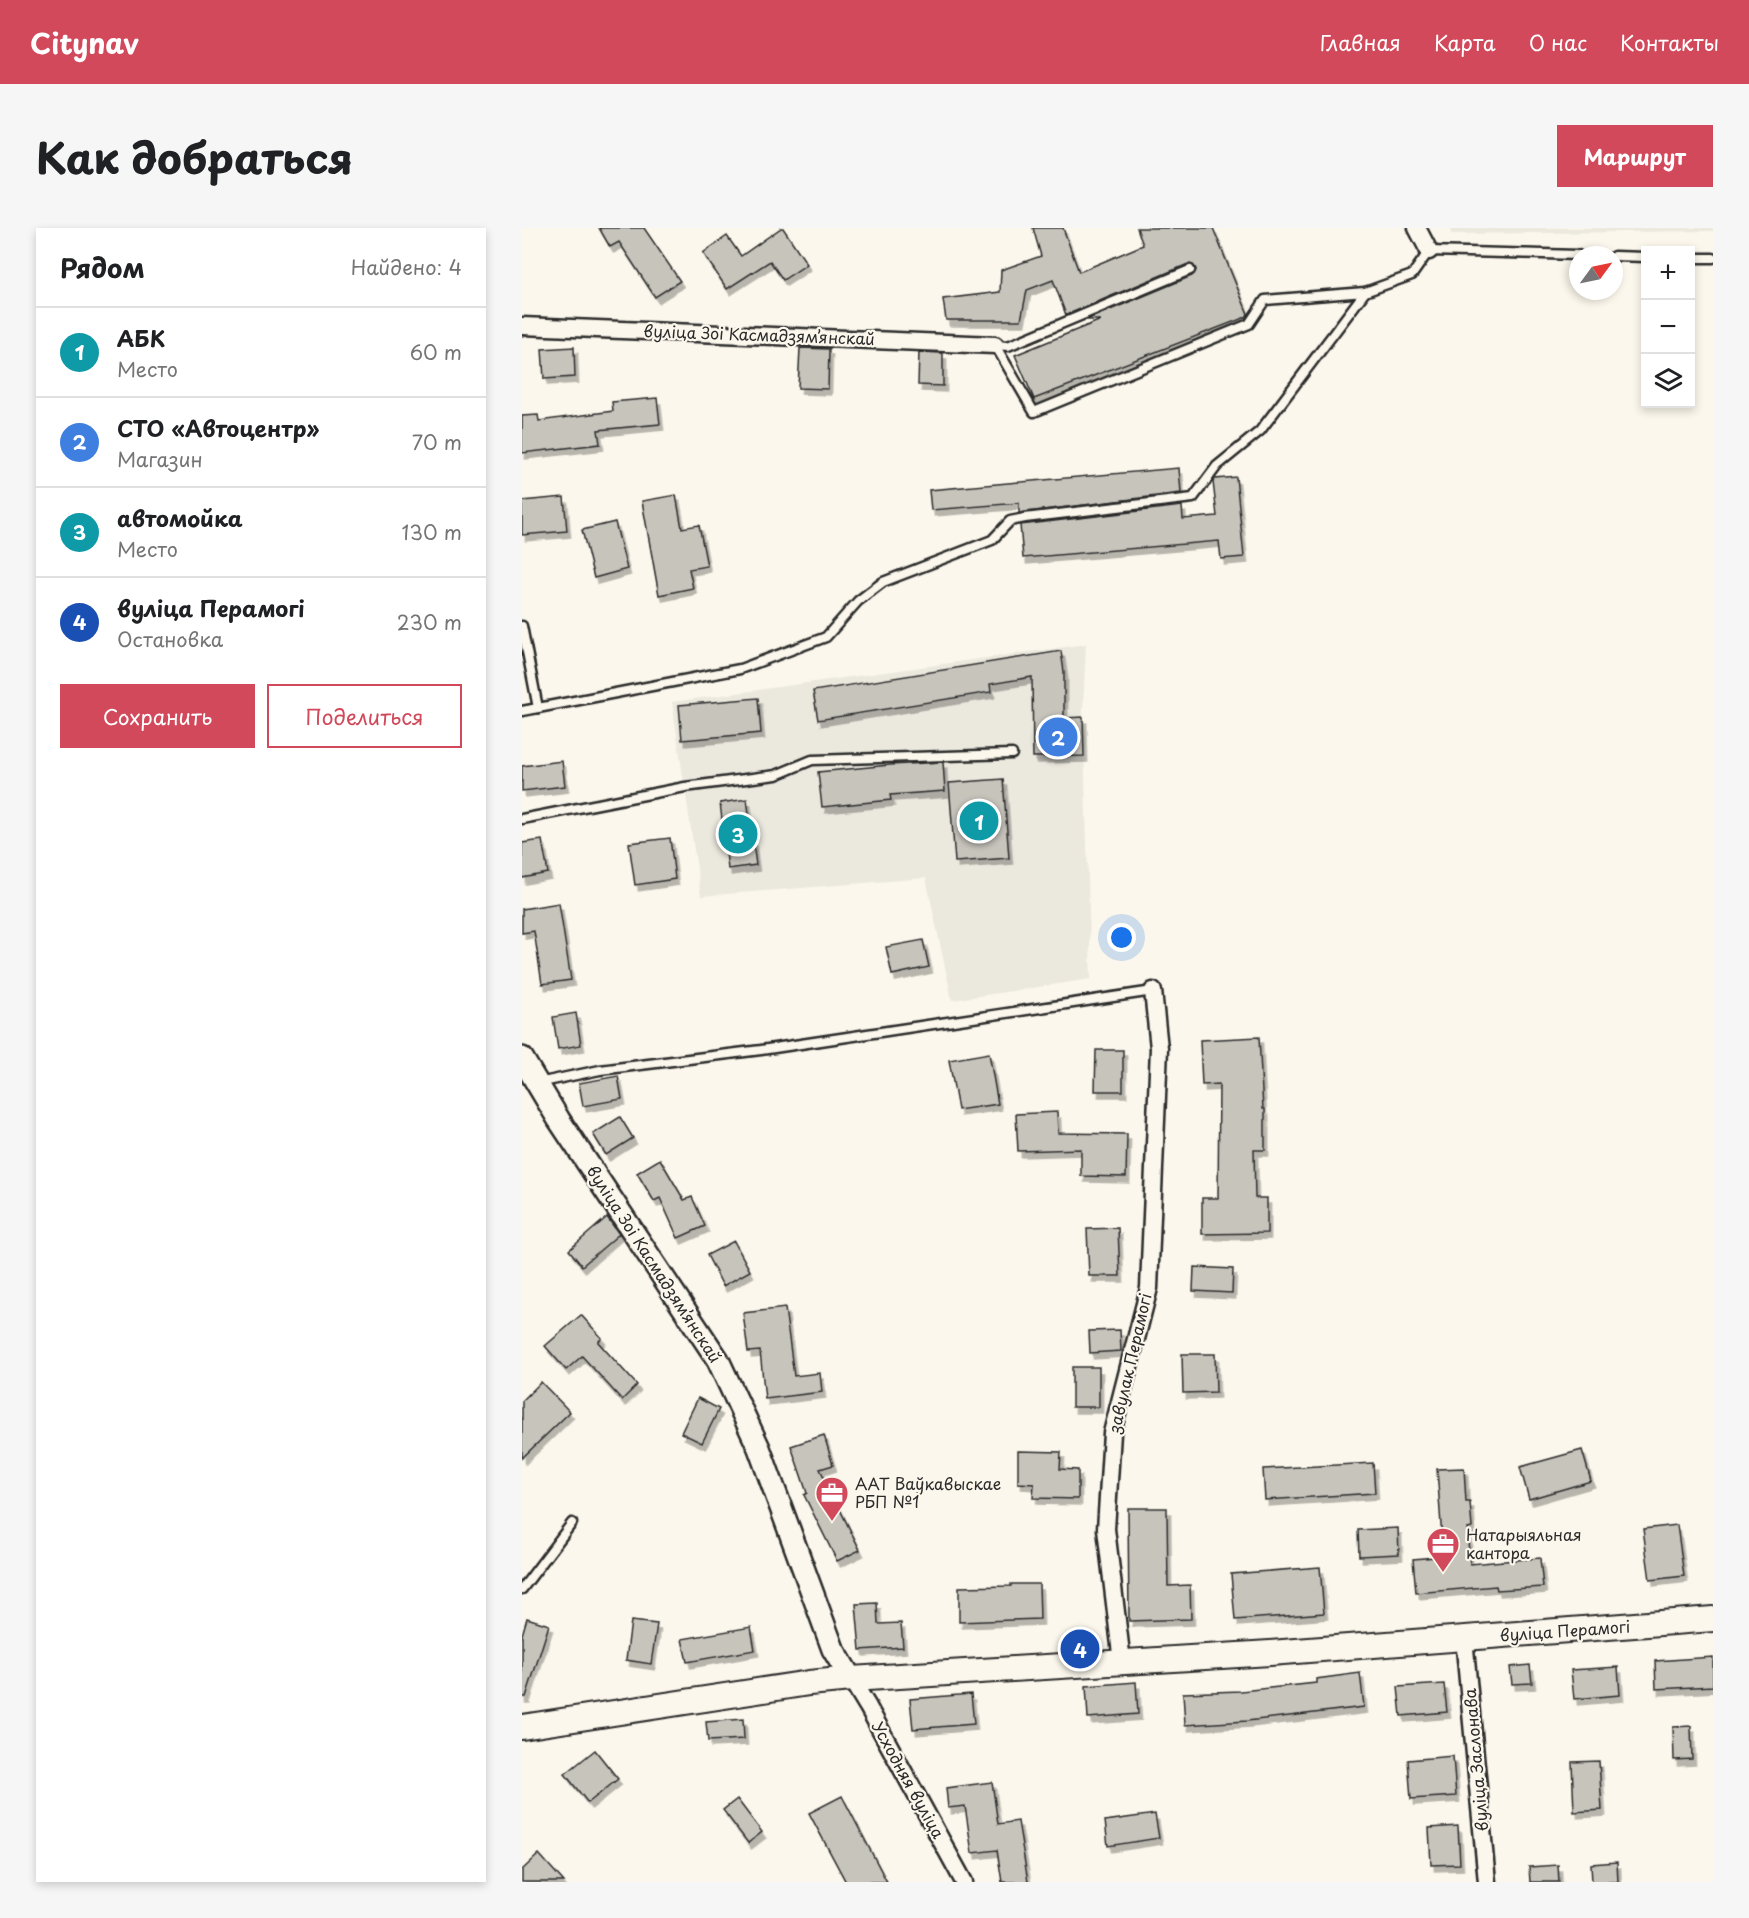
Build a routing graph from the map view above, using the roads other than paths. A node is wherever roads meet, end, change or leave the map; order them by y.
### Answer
1 (1417, 228) edge
2 (1429, 251) junction
3 (1569, 255) edge
4 (1623, 256) edge
5 (1641, 257) edge
6 (1695, 258) edge
7 (1713, 258) edge
8 (1190, 270) dead end
9 (1365, 292) junction
10 (522, 326) edge
11 (995, 345) junction
12 (522, 626) edge
13 (538, 708) junction
14 (522, 711) edge
15 (1012, 754) dead end
16 (522, 819) edge
17 (1153, 991) joint
18 (522, 1058) edge
19 (537, 1083) junction
20 (572, 1523) dead end
21 (522, 1589) edge
22 (1713, 1619) edge
23 (1464, 1638) junction
24 (1122, 1662) junction
25 (851, 1679) junction
26 (522, 1727) edge
27 (964, 1882) edge
28 (1487, 1882) edge

1 - 2 street
2 - 3 lane
2 - 9 lane
4 - 5 lane
6 - 7 lane
8 - 11 lane
9 - 11 lane
9 - 13 lane
10 - 11 street, вуліца Зоі Касмадзямʼянскай
12 - 13 lane
13 - 14 lane
15 - 16 lane
17 - 19 lane
17 - 24 street, завулак Перамогі
18 - 19 street, вуліца Зоі Касмадзямʼянскай
19 - 25 street, вуліца Зоі Касмадзямʼянскай
20 - 21 lane
22 - 23 main road, вуліца Перамогі
23 - 24 main road, вуліца Перамогі
23 - 28 street, вуліца Заслонава
24 - 25 main road, вуліца Перамогі
25 - 26 main road, вуліца Перамогі
25 - 27 street, Усходняя вуліца

